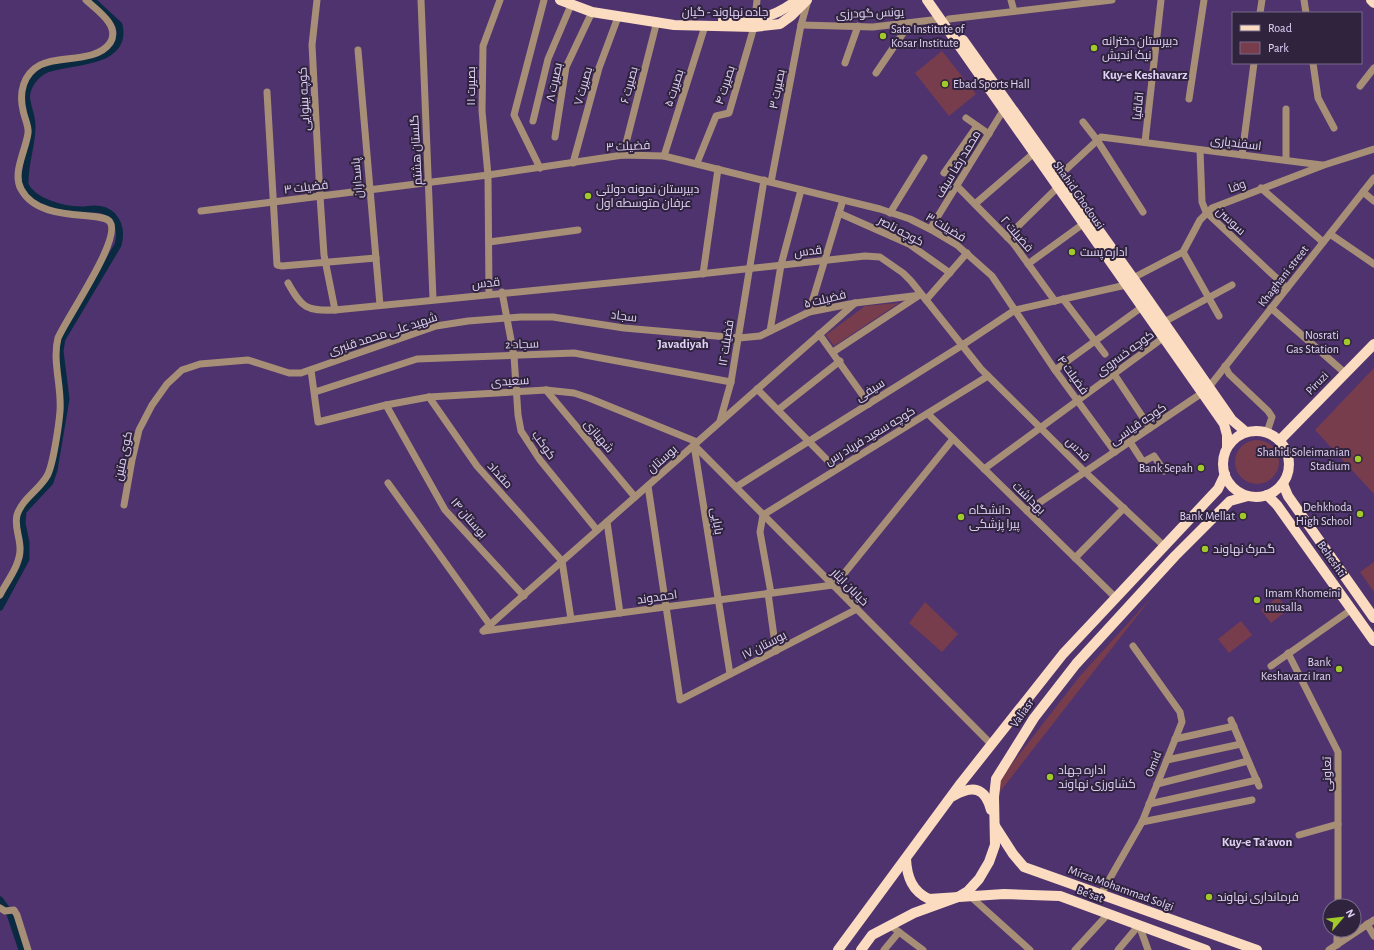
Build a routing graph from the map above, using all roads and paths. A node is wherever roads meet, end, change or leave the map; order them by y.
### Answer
1 (86, 0) edge
2 (316, 0) edge
3 (422, 0) edge
4 (500, 0) edge
5 (544, 0) edge
6 (560, 0) edge
7 (756, 0) edge
8 (798, 0) edge
9 (808, 0) edge
10 (927, 0) edge
11 (935, 0) edge
12 (1011, 0) edge
13 (1112, 0) edge
14 (1161, 0) edge
15 (1204, 0) edge
16 (1262, 0) edge
17 (1304, 0) edge
18 (1371, 0) edge
19 (1067, 2) edge
20 (1374, 3) edge
21 (571, 5) junction
22 (1014, 11) junction
23 (592, 12) junction
24 (1260, 12) edge
25 (1306, 12) edge
26 (618, 17) junction
27 (944, 19) junction
28 (657, 21) junction
29 (754, 23) junction
30 (910, 23) junction
31 (801, 25) junction
32 (705, 26) junction
33 (858, 26) junction
34 (358, 50) dead end
35 (845, 63) dead end
36 (1254, 64) edge
37 (1313, 64) edge
38 (1374, 68) edge
39 (876, 73) dead end
40 (1360, 86) dead end
41 (267, 92) dead end
42 (1189, 99) dead end
43 (1004, 109) junction
44 (1286, 109) dead end
45 (966, 118) dead end
46 (533, 121) dead end
47 (1083, 122) dead end
48 (977, 126) junction
49 (1334, 128) dead end
50 (989, 134) junction
51 (555, 137) dead end
52 (1097, 140) junction
53 (1145, 142) junction
54 (1374, 149) edge
55 (1200, 150) junction
56 (1034, 153) junction
57 (1242, 155) junction
58 (623, 156) junction
59 (664, 156) junction
60 (924, 158) dead end
61 (1286, 160) junction
62 (574, 163) junction
63 (698, 163) junction
64 (1324, 165) junction
65 (540, 168) junction
66 (718, 169) junction
67 (944, 173) dead end
68 (1060, 175) junction
69 (488, 176) junction
70 (1374, 178) edge
71 (767, 181) junction
72 (428, 183) junction
73 (957, 186) junction
74 (1058, 187) junction
75 (1261, 188) junction
76 (370, 190) junction
77 (801, 190) junction
78 (1363, 192) junction
79 (320, 196) junction
80 (843, 200) junction
81 (1374, 201) edge
82 (273, 202) junction
83 (975, 204) junction
84 (201, 211) dead end
85 (839, 212) junction
86 (890, 212) junction
87 (1143, 212) dead end
88 (1206, 212) junction
89 (1083, 224) junction
90 (930, 229) junction
91 (578, 230) dead end
92 (1330, 234) junction
93 (1007, 237) junction
94 (489, 242) junction
95 (1323, 242) junction
96 (1183, 252) junction
97 (967, 253) junction
98 (376, 258) junction
99 (1367, 259) dead end
100 (826, 260) junction
101 (327, 263) junction
102 (1028, 264) junction
103 (781, 265) junction
104 (750, 268) junction
105 (950, 273) junction
106 (702, 274) junction
107 (1130, 281) junction
108 (288, 283) dead end
109 (1232, 285) dead end
110 (1287, 288) junction
111 (502, 292) junction
112 (489, 294) junction
113 (923, 298) junction
114 (1209, 298) junction
115 (433, 299) junction
116 (1063, 299) junction
117 (1055, 301) junction
118 (855, 303) junction
119 (380, 305) junction
120 (1142, 307) junction
121 (1271, 308) junction
122 (335, 310) junction
123 (1015, 310) junction
124 (809, 312) junction
125 (1219, 316) dead end
126 (507, 318) junction
127 (1164, 322) junction
128 (770, 331) junction
129 (820, 334) junction
130 (738, 338) junction
131 (1164, 338) junction
132 (1095, 340) junction
133 (1374, 344) edge
134 (961, 346) junction
135 (833, 352) junction
136 (1104, 354) dead end
137 (514, 356) junction
138 (840, 362) junction
139 (1225, 366) junction
140 (313, 369) junction
141 (1055, 370) junction
142 (1345, 373) junction
143 (1114, 374) junction
144 (988, 376) junction
145 (732, 382) junction
146 (757, 389) junction
147 (546, 390) junction
148 (1205, 390) junction
149 (315, 392) junction
150 (516, 392) junction
151 (429, 397) junction
152 (1078, 401) junction
153 (869, 404) junction
154 (386, 405) junction
155 (778, 410) junction
156 (928, 414) junction
157 (720, 422) junction
158 (1040, 428) junction
159 (1150, 428) junction
160 (1246, 432) junction
161 (1267, 432) junction
162 (954, 439) junction
163 (1280, 440) junction
164 (809, 441) junction
165 (1130, 442) junction
166 (696, 443) junction
167 (1227, 447) junction
168 (1115, 452) junction
169 (836, 469) junction
170 (984, 469) junction
171 (1164, 471) dead end
172 (1085, 472) junction
173 (1225, 474) junction
174 (388, 483) dead end
175 (1283, 484) junction
176 (648, 486) junction
177 (736, 487) junction
178 (1267, 495) junction
179 (1248, 496) junction
180 (635, 497) junction
181 (124, 506) dead end
182 (1124, 508) junction
183 (1028, 511) junction
184 (763, 515) junction
185 (607, 522) junction
186 (597, 530) junction
187 (1163, 546) junction
188 (1075, 558) junction
189 (562, 561) junction
190 (833, 585) junction
191 (770, 593) junction
192 (0, 595) edge
193 (524, 596) junction
194 (1115, 597) junction
195 (719, 600) junction
196 (666, 607) junction
197 (857, 609) junction
198 (1352, 610) junction
199 (620, 613) junction
200 (1374, 618) edge
201 (571, 620) junction
202 (490, 625) junction
203 (483, 631) joint
204 (1374, 640) edge
205 (1133, 646) dead end
206 (776, 651) junction
207 (1288, 653) junction
208 (1063, 654) junction
209 (1076, 664) junction
210 (1270, 666) dead end
211 (730, 674) junction
212 (1175, 739) junction
213 (991, 744) junction
214 (1241, 744) junction
215 (1167, 760) junction
216 (1248, 761) junction
217 (1158, 784) junction
218 (949, 798) junction
219 (1252, 800) dead end
220 (1149, 804) junction
221 (1142, 822) junction
222 (1338, 824) junction
223 (995, 826) junction
224 (1299, 835) dead end
225 (906, 858) junction
226 (1101, 894) junction
227 (970, 896) junction
228 (958, 897) junction
229 (1338, 898) edge
230 (5, 910) edge
231 (1108, 914) junction
232 (1374, 920) edge
233 (1367, 924) junction
234 (1139, 926) junction
235 (895, 928) junction
236 (1374, 936) edge
237 (1337, 938) edge
238 (1337, 945) junction
239 (28, 950) edge
240 (838, 950) edge
241 (861, 950) edge
242 (884, 950) edge
243 (923, 950) edge
244 (1030, 950) edge
245 (1075, 950) edge
246 (1118, 950) edge
247 (1148, 950) edge
248 (1206, 950) edge
249 (1257, 950) edge
250 (1329, 950) edge

1 - 192 street
2 - 79 street, کوچه بینوایی
3 - 72 street, گلستان هشتم
4 - 69 street, بصیرت ۱۱
5 - 65 street
6 - 21 main road, جاده نهاوند - گیان
7 - 29 street
8 - 29 main road, جاده نهاوند - گیان
9 - 29 main road, جاده نهاوند - گیان
9 - 31 street, بصیرت ۳
10 - 27 main road, Shahid Ghodousi
11 - 27 main road, Shahid Ghodousi
12 - 22 street
13 - 19 street, یونس گودرزی
14 - 53 street, اقاقیا
15 - 42 street
16 - 24 street
17 - 25 street
18 - 20 main road
19 - 22 street, یونس گودرزی
21 - 23 main road, جاده نهاوند - گیان
21 - 46 street
22 - 27 street, یونس گودرزی
23 - 26 main road, جاده نهاوند - گیان
23 - 51 street, بصیرت ۸
26 - 28 main road, جاده نهاوند - گیان
26 - 62 street, بصیرت ۷
27 - 30 street, یونس گودرزی
27 - 43 main road, Shahid Ghodousi
27 - 68 main road, Shahid Ghodousi
28 - 29 main road, جاده نهاوند - گیان
28 - 32 main road, جاده نهاوند - گیان
28 - 58 street, بصیرت ۶
29 - 32 main road, جاده نهاوند - گیان
29 - 63 street, بصیرت ۴
30 - 33 street, یونس گودرزی
30 - 39 street
31 - 33 street, یونس گودرزی
31 - 71 street, بصیرت ۳
32 - 59 street, بصیرت ۵
33 - 35 street
34 - 76 street, پاسداران
36 - 57 street
37 - 49 street
38 - 40 street
41 - 82 street
43 - 50 street, محمد رضا سیف
43 - 56 main road, Shahid Ghodousi
44 - 61 street
45 - 48 street
47 - 52 street
48 - 50 street
48 - 67 street
50 - 73 street, محمد رضا سیف
52 - 53 street, اسفندیاری
52 - 68 street
52 - 87 street
53 - 55 street, اسفندیاری
54 - 64 street, وفا
55 - 57 street, اسفندیاری
55 - 88 street, سوسن
56 - 74 main road, Shahid Ghodousi
56 - 83 street
57 - 61 street, اسفندیاری
58 - 59 street, فضیلت ۳
58 - 62 street, فضیلت ۳
59 - 63 street, فضیلت ۳
60 - 86 street
61 - 64 street, اسفندیاری
62 - 65 street, فضیلت ۳
63 - 66 street, فضیلت ۳
64 - 75 street, وفا
65 - 69 street, فضیلت ۳
66 - 71 street, فضیلت ۳
66 - 106 street
68 - 107 main road, Shahid Ghodousi
69 - 72 street, فضیلت ۳
69 - 94 street, بصیرت ۱۱
70 - 78 street, Khaghani street
71 - 77 street, فضیلت ۳
71 - 104 street, بصیرت ۳
72 - 76 street, فضیلت ۳
72 - 115 street, گلستان هشتم
73 - 83 street, فضیلت ۲
73 - 90 street, محمد رضا سیف
74 - 89 main road, Shahid Ghodousi
74 - 93 street
75 - 88 street, وفا
75 - 95 street
76 - 79 street, فضیلت ۳
76 - 98 street, پاسداران
77 - 80 street, فضیلت ۳
77 - 103 street
78 - 81 street
78 - 92 street, Khaghani street
79 - 82 street, فضیلت ۳
79 - 101 street
80 - 85 street
80 - 86 street, فضیلت ۳
82 - 84 street, فضیلت ۳
82 - 101 street
83 - 93 street, فضیلت ۲
85 - 100 street
85 - 105 street, کوچه ناصر
86 - 90 street, فضیلت ۳
88 - 96 street
88 - 110 street, سوسن
89 - 102 street
89 - 107 main road, Shahid Ghodousi
90 - 97 street, فضیلت ۳
91 - 94 street
92 - 95 street, Khaghani street
92 - 99 street
93 - 102 street, فضیلت ۲
94 - 112 street, بصیرت ۱۱
95 - 110 street, Khaghani street
96 - 107 street
96 - 114 street
97 - 105 street
97 - 123 street, فضیلت ۳
98 - 101 street
98 - 119 street, پاسداران
100 - 103 street, قدس
100 - 113 street, قدس
100 - 124 street
101 - 122 street
102 - 117 street, فضیلت ۲
103 - 104 street, قدس
103 - 128 street
104 - 106 street, قدس
104 - 130 street, فضیلت ۱۲
105 - 113 street
106 - 111 street, قدس
107 - 116 street
107 - 120 main road, Shahid Ghodousi
107 - 127 main road, Shahid Ghodousi
108 - 122 street, قدس
109 - 114 street
110 - 121 street, Khaghani street
111 - 112 street, قدس
111 - 126 street, کوکب
112 - 115 street, قدس
113 - 118 street, فضیلت ۵
113 - 134 street, قدس
113 - 135 street
114 - 125 street
114 - 127 street
115 - 119 street, قدس
116 - 117 street
116 - 132 street
117 - 123 street
118 - 124 street, فضیلت ۵
118 - 129 street, بوستان
119 - 122 street, قدس
120 - 131 main road, Shahid Ghodousi
120 - 132 street
121 - 139 street, Khaghani street
121 - 142 street
123 - 134 street, سیفی
123 - 141 street, فضیلت ۴
124 - 128 street, فضیلت ۵
126 - 130 street, سجاد
126 - 137 street, کوکب
126 - 140 street, شهید علی محمد قنبری
127 - 148 main road, Shahid Ghodousi
128 - 130 street, فضیلت ۵
129 - 135 street
129 - 146 street, بوستان
130 - 145 street, فضیلت ۱۲
131 - 143 street, کوچه خسروی
131 - 148 main road, Shahid Ghodousi
132 - 136 street
132 - 141 street
133 - 142 main road, Piruzi
134 - 144 street, قدس
134 - 153 street, سیفی
135 - 138 street
137 - 145 street, سجاد 2
137 - 149 street, سجاد 2
137 - 150 street, کوکب
138 - 153 street
138 - 155 street
139 - 148 street, Khaghani street
139 - 161 street
140 - 149 street
140 - 181 street, کوی متین
141 - 152 street, فضیلت ۴
142 - 163 main road, Piruzi
143 - 152 street, کوچه خسروی
143 - 159 street
144 - 156 street, کوچه سعید فریاد رس
144 - 158 street, قدس
145 - 157 street, فضیلت ۱۲
146 - 155 street
146 - 157 street, بوستان
147 - 150 street, سعیدی
147 - 166 street, سعیدی
147 - 180 street, شهبازی
148 - 159 street, کوچه قیاسی
148 - 160 main road
148 - 167 main road, Shahid Ghodousi
149 - 154 street, سعیدی
150 - 151 street, سعیدی
150 - 186 street, کوکب
151 - 154 street, سعیدی
151 - 189 street, مقداد
152 - 158 street, کوچه خسروی
152 - 168 street, فضیلت ۴
153 - 164 street, سیفی
154 - 193 street, بوستان ۱۴
155 - 164 street
156 - 162 street, بهداشت
156 - 169 street, کوچه سعید فریاد رس
157 - 166 street, بوستان
158 - 170 street, کوچه خسروی
158 - 172 street, قدس
159 - 165 street, کوچه قیاسی
160 - 161 main road
160 - 167 main road
161 - 163 main road
162 - 170 street, بهداشت
162 - 190 street
163 - 175 main road
164 - 169 street
164 - 177 street, سیفی
165 - 168 street, کوچه قیاسی
165 - 171 street
166 - 176 street, بوستان
166 - 177 street, خیابان ایثار
166 - 195 street, بابایی
167 - 173 main road
168 - 172 street, کوچه قیاسی
169 - 184 street, کوچه سعید فریاد رس
170 - 183 street, بهداشت
172 - 182 street, قدس
172 - 183 street, کوچه قیاسی
173 - 179 main road
173 - 187 main road, Valiasr
174 - 202 street
175 - 178 main road
175 - 200 main road, Beheshti
176 - 180 street, بوستان
176 - 196 street
177 - 184 street, خیابان ایثار
178 - 179 main road
178 - 198 main road, Beheshti
179 - 209 main road, Valiasr
180 - 185 street, بوستان
182 - 187 street, قدس
182 - 188 street
183 - 188 street, بهداشت
184 - 190 street, خیابان ایثار
184 - 191 street
185 - 186 street, بوستان
185 - 199 street
186 - 189 street, بوستان
187 - 194 main road, Valiasr
188 - 194 street, بهداشت
189 - 193 street, بوستان
189 - 201 street
190 - 191 street, احمدوند
190 - 197 street, خیابان ایثار
191 - 195 street, احمدوند
191 - 206 street
193 - 202 street, بوستان
194 - 208 main road, Valiasr
195 - 196 street, احمدوند
195 - 211 street, بابایی
196 - 199 street, احمدوند
196 - 211 street, بوستان ۱۷
197 - 206 street, بوستان ۱۷
197 - 213 street, خیابان ایثار
198 - 204 main road, Beheshti
198 - 207 street
199 - 201 street, احمدوند
201 - 203 street, احمدوند
202 - 203 street, بوستان
205 - 212 street, Omid
206 - 211 street, بوستان ۱۷
207 - 210 street
207 - 222 street, تعاونی
208 - 209 main road
208 - 213 main road, Valiasr
209 - 223 main road, Valiasr
212 - 214 street
212 - 215 street, Omid
213 - 218 main road, Valiasr
214 - 215 street
214 - 216 street
215 - 217 street, Omid
216 - 217 street
216 - 220 street
217 - 220 street, Omid
218 - 223 main road
218 - 225 main road, Valiasr
219 - 221 street
220 - 221 street, Omid
221 - 226 street, Omid
222 - 224 street
222 - 229 street, تعاونی
223 - 226 main road, Mirza Mohammad Solgi
223 - 228 main road, Valiasr
225 - 228 main road
225 - 240 main road, Valiasr
226 - 249 main road, Mirza Mohammad Solgi
227 - 228 main road, Be'sat
227 - 231 main road, Be'sat
227 - 244 street
228 - 235 main road, Valiasr
230 - 239 street
231 - 234 main road, Be'sat
231 - 245 street
232 - 233 street
233 - 236 street
233 - 238 street
234 - 246 street
234 - 247 street
234 - 248 main road, Be'sat
235 - 241 main road, Valiasr
235 - 242 street
235 - 243 street
237 - 238 street
238 - 250 street

